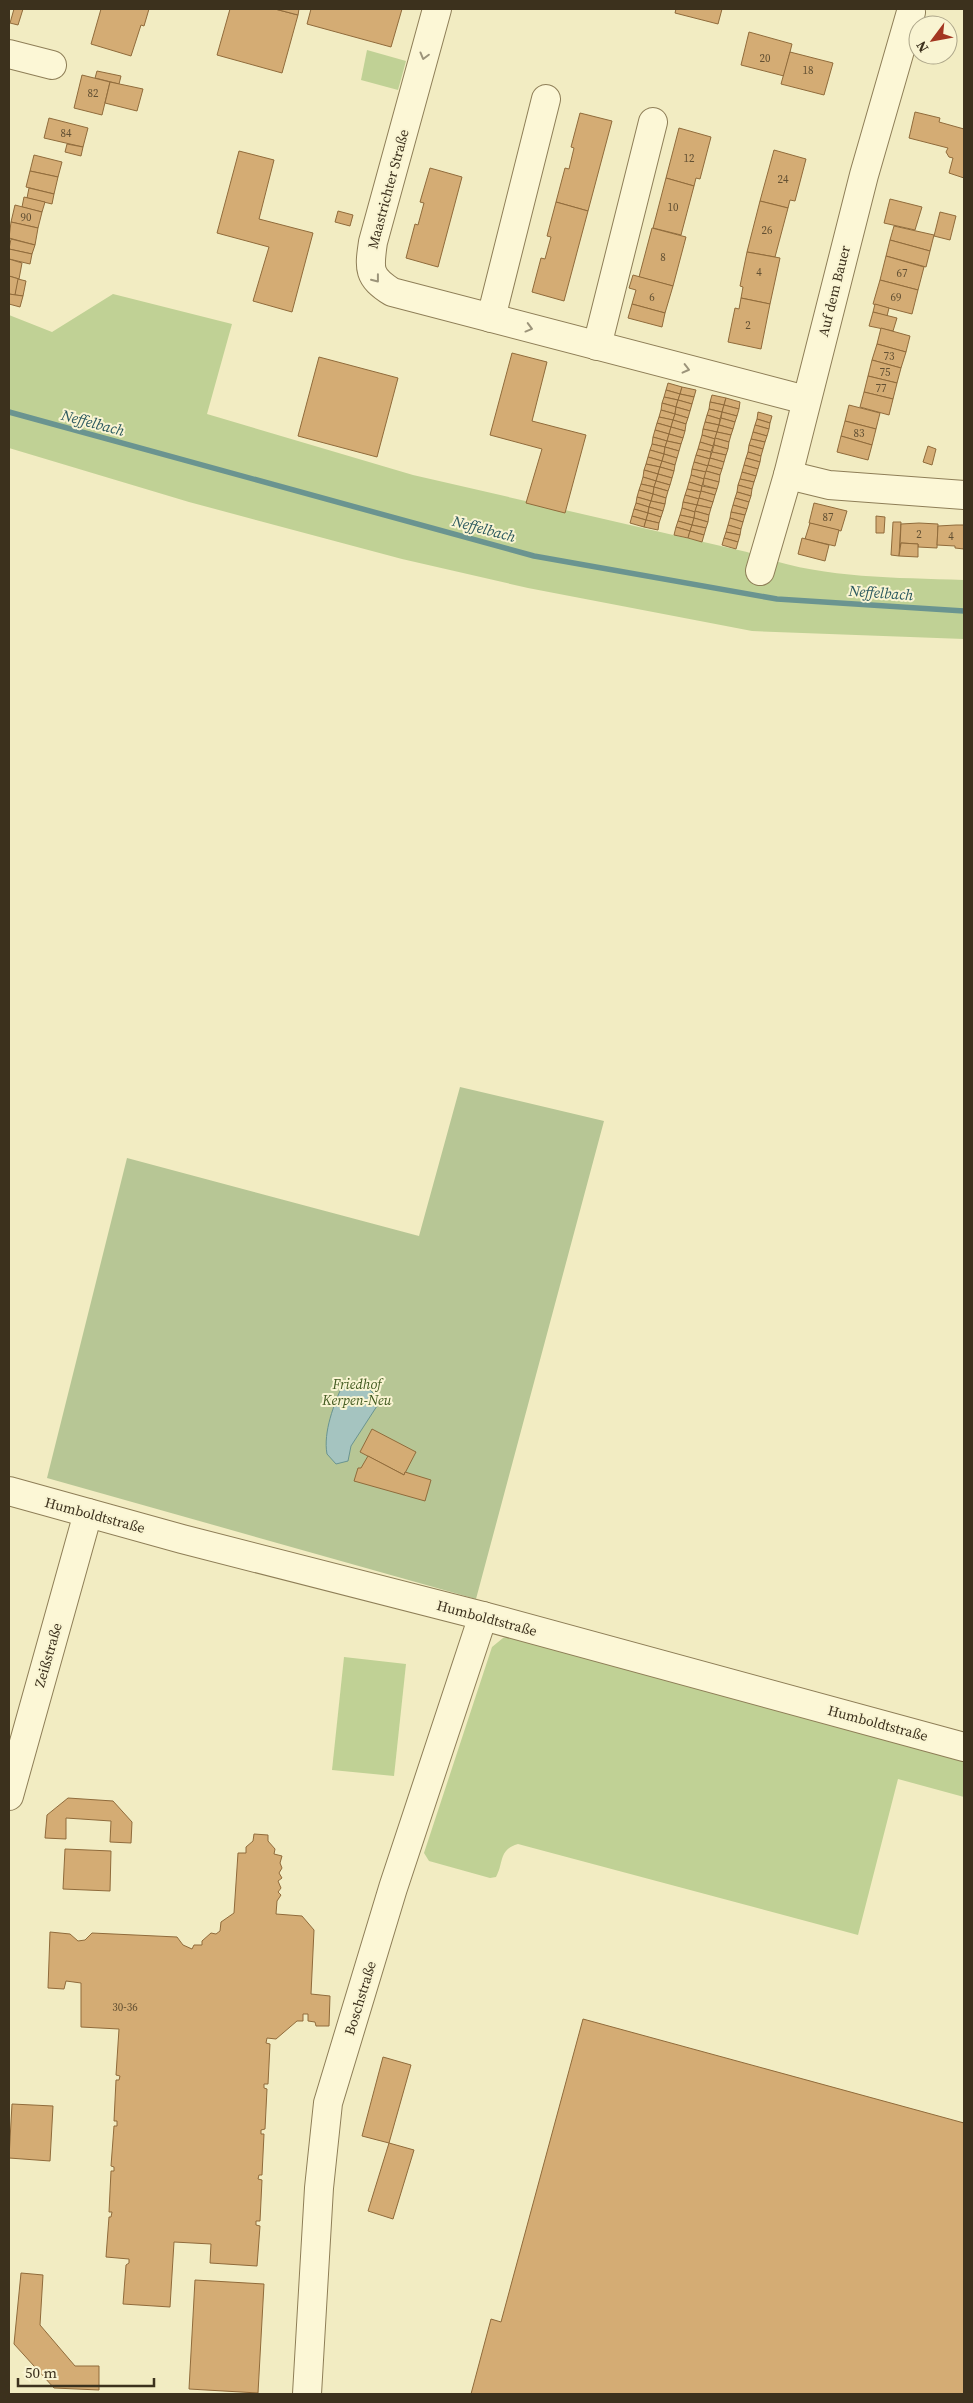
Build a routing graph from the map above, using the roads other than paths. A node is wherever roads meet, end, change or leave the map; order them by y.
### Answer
1 (437, 9) edge
2 (911, 10) edge
3 (9, 54) edge
4 (52, 65) dead end
5 (546, 99) dead end
6 (653, 122) dead end
7 (491, 318) junction
8 (597, 346) junction
9 (806, 400) junction
10 (788, 475) junction
11 (964, 495) edge
12 (760, 571) dead end
13 (9, 1491) edge
14 (88, 1513) junction
15 (483, 1616) junction
16 (964, 1747) edge
17 (9, 1796) edge
18 (307, 2394) edge

1 -> 7 street, Maastrichter Straße
2 - 9 street, Auf dem Bauer
3 - 4 street
5 - 7 street
6 - 8 street
7 -> 8 street, Maastrichter Straße
8 -> 9 street, Maastrichter Straße
9 - 10 street, Auf dem Bauer
10 - 11 street
10 - 12 street, Auf dem Bauer
13 - 14 street, Humboldtstraße
14 - 15 street, Humboldtstraße
14 - 17 street, Zeißstraße
15 - 16 street, Humboldtstraße
15 - 18 street, Boschstraße

